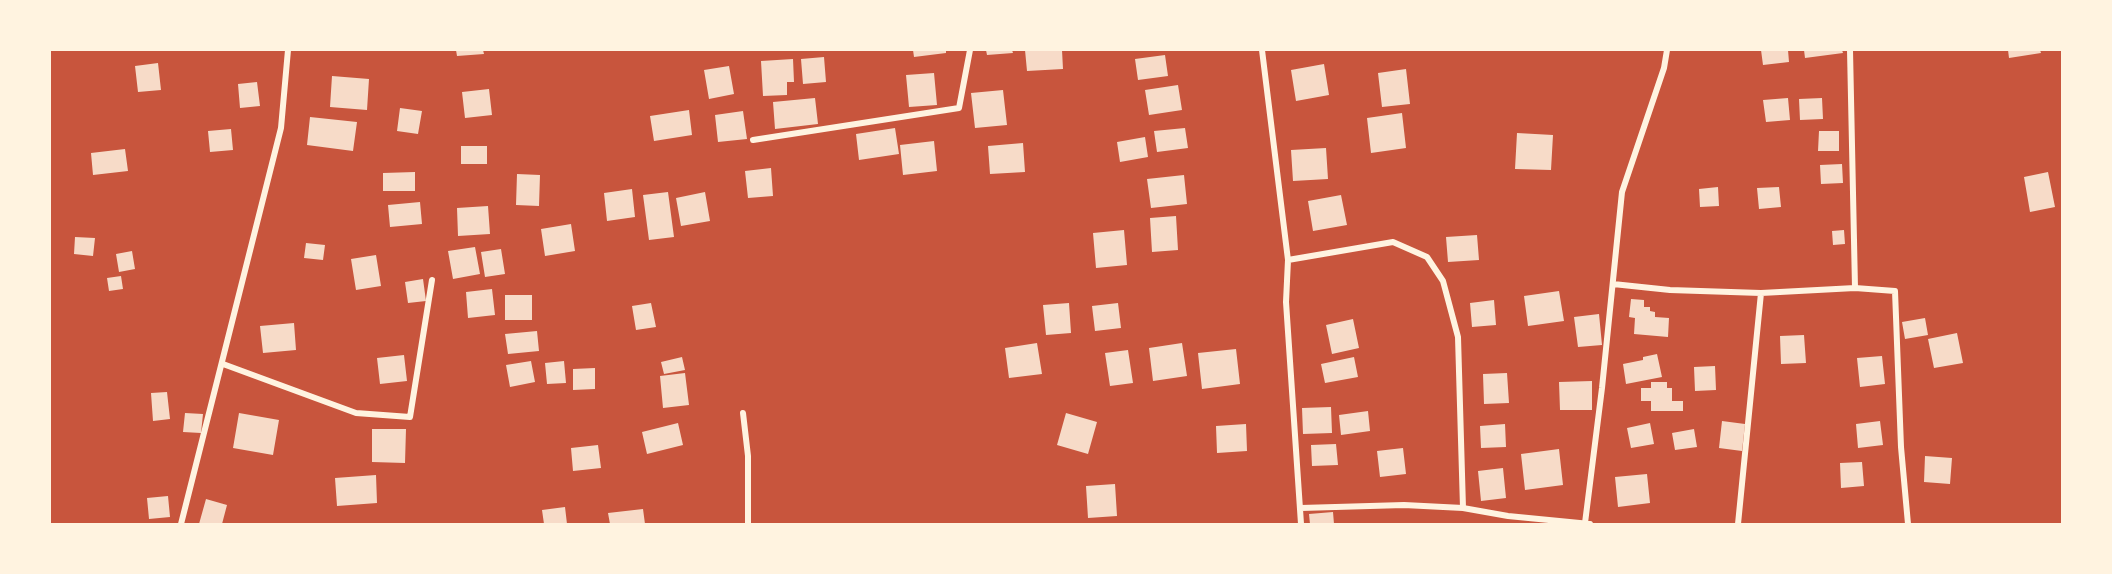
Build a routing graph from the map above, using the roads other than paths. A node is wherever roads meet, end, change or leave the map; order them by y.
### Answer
1 (288, 50) edge
2 (970, 50) edge
3 (1262, 50) edge
4 (1667, 50) edge
5 (1850, 50) edge
6 (753, 140) dead end
7 (1288, 260) junction
8 (432, 280) dead end
9 (1613, 284) junction
10 (1855, 288) junction
11 (1761, 293) junction
12 (223, 364) junction
13 (744, 413) dead end
14 (1301, 508) junction
15 (1463, 508) junction
16 (1587, 524) edge
17 (181, 525) edge
18 (748, 525) edge
19 (1302, 525) edge
20 (1738, 525) edge
21 (1908, 525) edge

1 - 12 street
2 - 6 street
3 - 7 street
4 - 9 street
5 - 10 street
7 - 14 street
7 - 15 street
8 - 12 street
9 - 11 street
9 - 16 street
10 - 11 street
10 - 21 street
11 - 20 street
12 - 17 street
13 - 18 street
14 - 15 street
14 - 19 street
15 - 16 street

